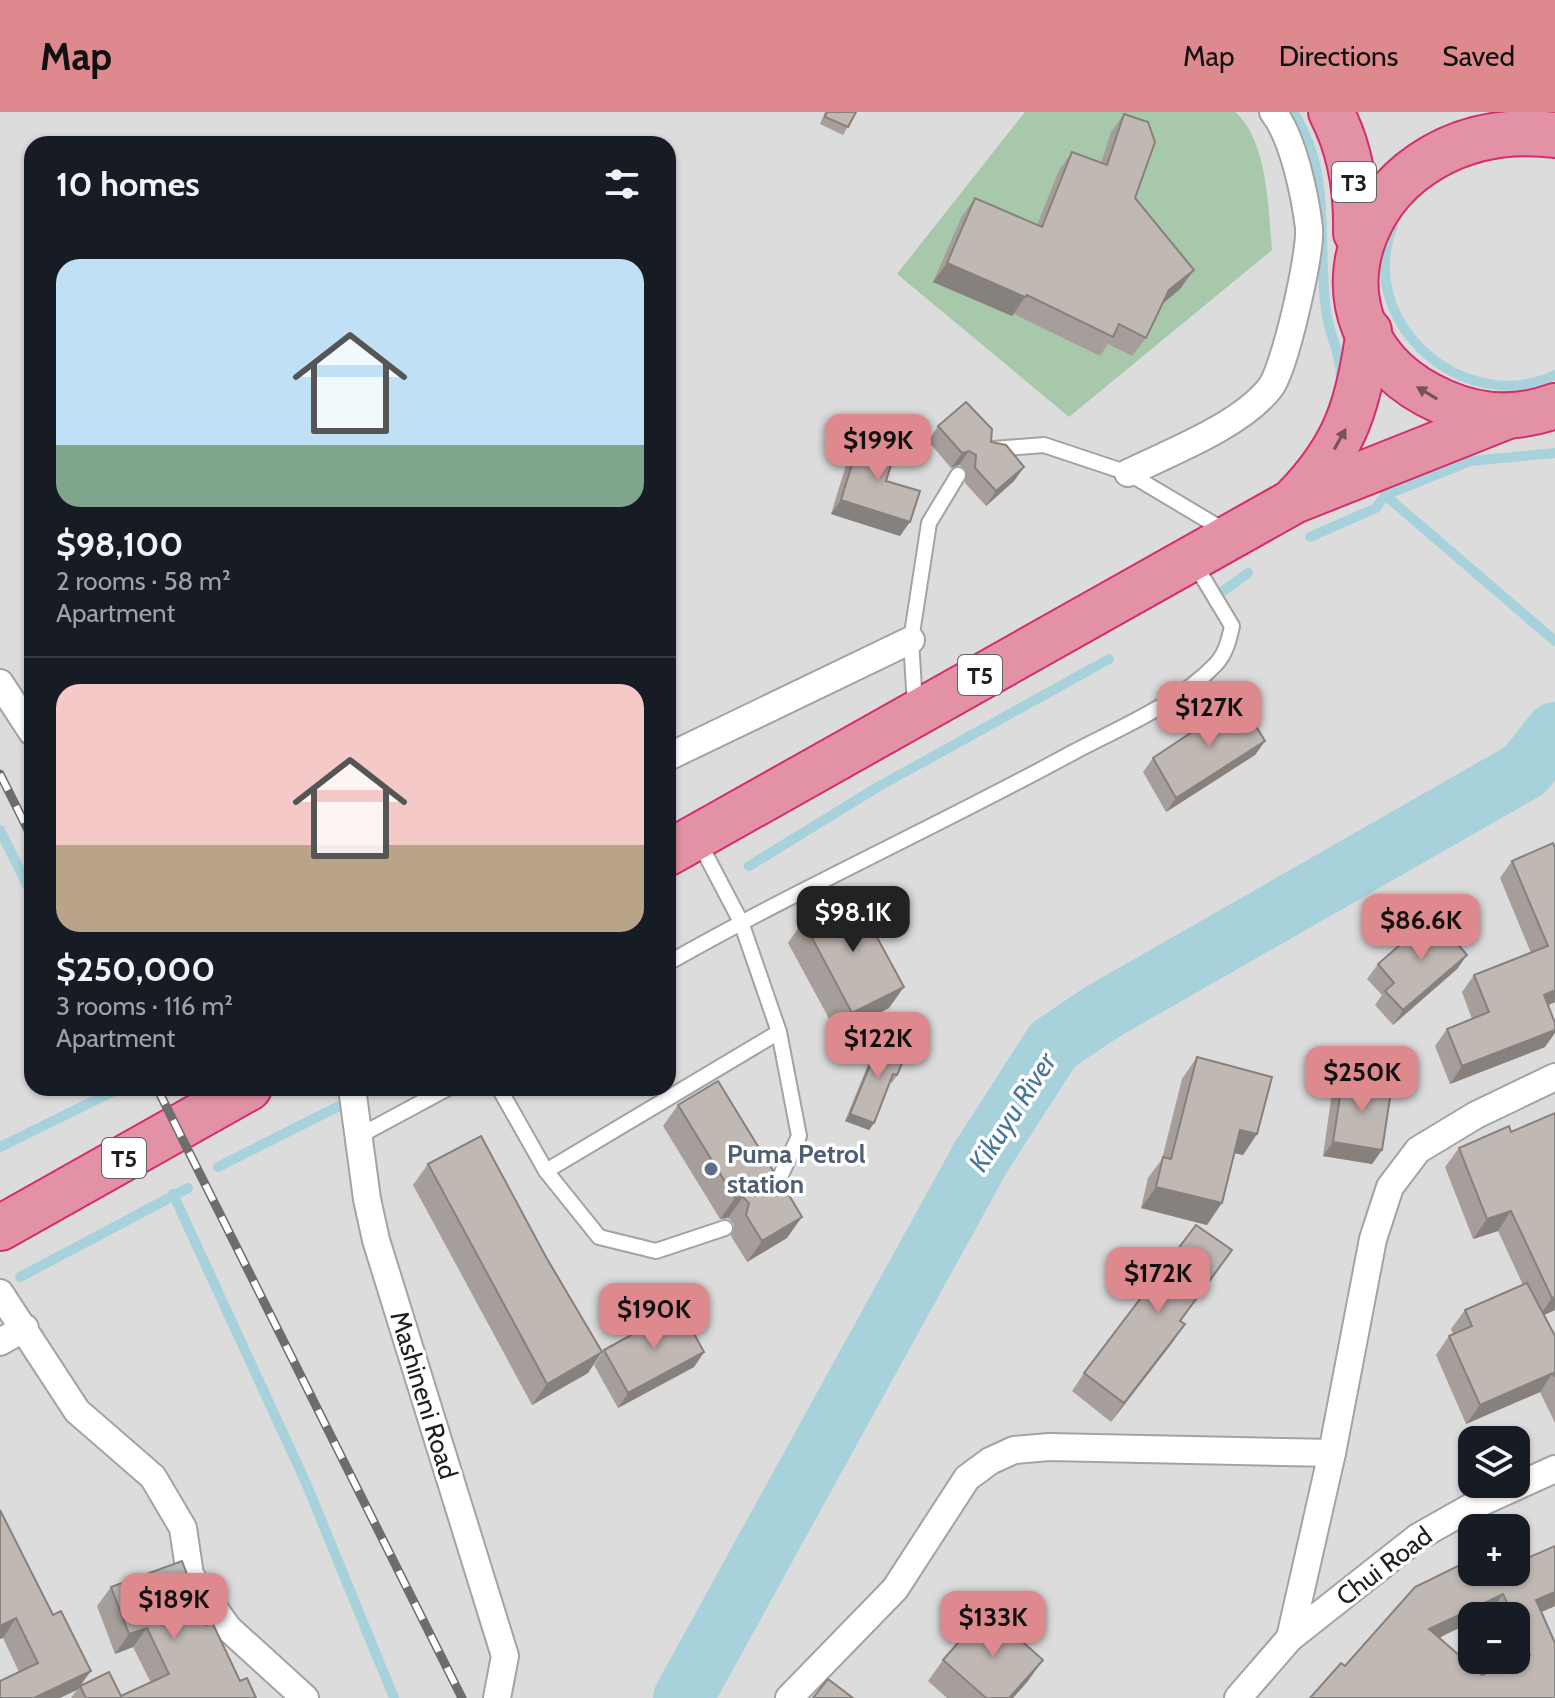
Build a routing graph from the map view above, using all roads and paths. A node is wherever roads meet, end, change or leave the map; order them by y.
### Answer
1 (1273, 112) edge
2 (1331, 112) edge
3 (1455, 120) edge
4 (1555, 135) edge
5 (1356, 255) junction
6 (1369, 331) junction
7 (1555, 406) edge
8 (1508, 416) junction
9 (989, 450) edge
10 (1128, 473) junction
11 (958, 475) dead end
12 (1294, 501) junction
13 (1231, 534) junction
14 (1190, 556) junction
15 (911, 640) junction
16 (0, 683) edge
17 (916, 712) junction
18 (24, 720) edge
19 (676, 753) edge
20 (682, 844) edge
21 (741, 922) junction
22 (676, 959) edge
23 (779, 1032) junction
24 (1555, 1077) edge
25 (676, 1093) edge
26 (235, 1096) edge
27 (353, 1096) edge
28 (433, 1096) edge
29 (504, 1096) edge
30 (672, 1096) edge
31 (359, 1136) junction
32 (546, 1171) junction
33 (767, 1205) edge
34 (0, 1228) edge
35 (725, 1228) dead end
36 (0, 1293) edge
37 (25, 1328) junction
38 (0, 1342) edge
39 (1332, 1453) junction
40 (1555, 1469) edge
41 (1290, 1638) junction
42 (305, 1698) edge
43 (497, 1698) edge
44 (789, 1698) edge
45 (1238, 1698) edge

1 - 10 street
2 - 5 highway, T3
3 - 4 highway, T5
3 - 5 highway, T5
5 - 6 highway, T5
8 -> 6 highway, T5
12 -> 6 highway, T5
7 - 8 highway, T5
8 - 12 highway, T5
9 - 10 lane
10 - 13 lane
11 - 15 lane
12 - 13 highway, T5
13 - 14 highway, T5
14 - 17 highway, T5
14 - 21 lane
15 - 17 lane
15 - 19 street
16 - 18 street
17 - 20 highway, T5
20 - 21 lane
21 - 22 lane
21 - 23 lane
23 - 25 lane
23 - 33 lane
24 - 39 street
26 - 34 highway, T5
27 - 31 street, Mashineni Road
28 - 31 lane
29 - 32 lane
30 - 32 lane
31 - 43 street, Mashineni Road
32 - 35 lane
36 - 37 street
37 - 38 street
37 - 42 street
39 - 41 street
39 - 44 street
40 - 41 street, Chui Road
41 - 45 street, Chui Road

